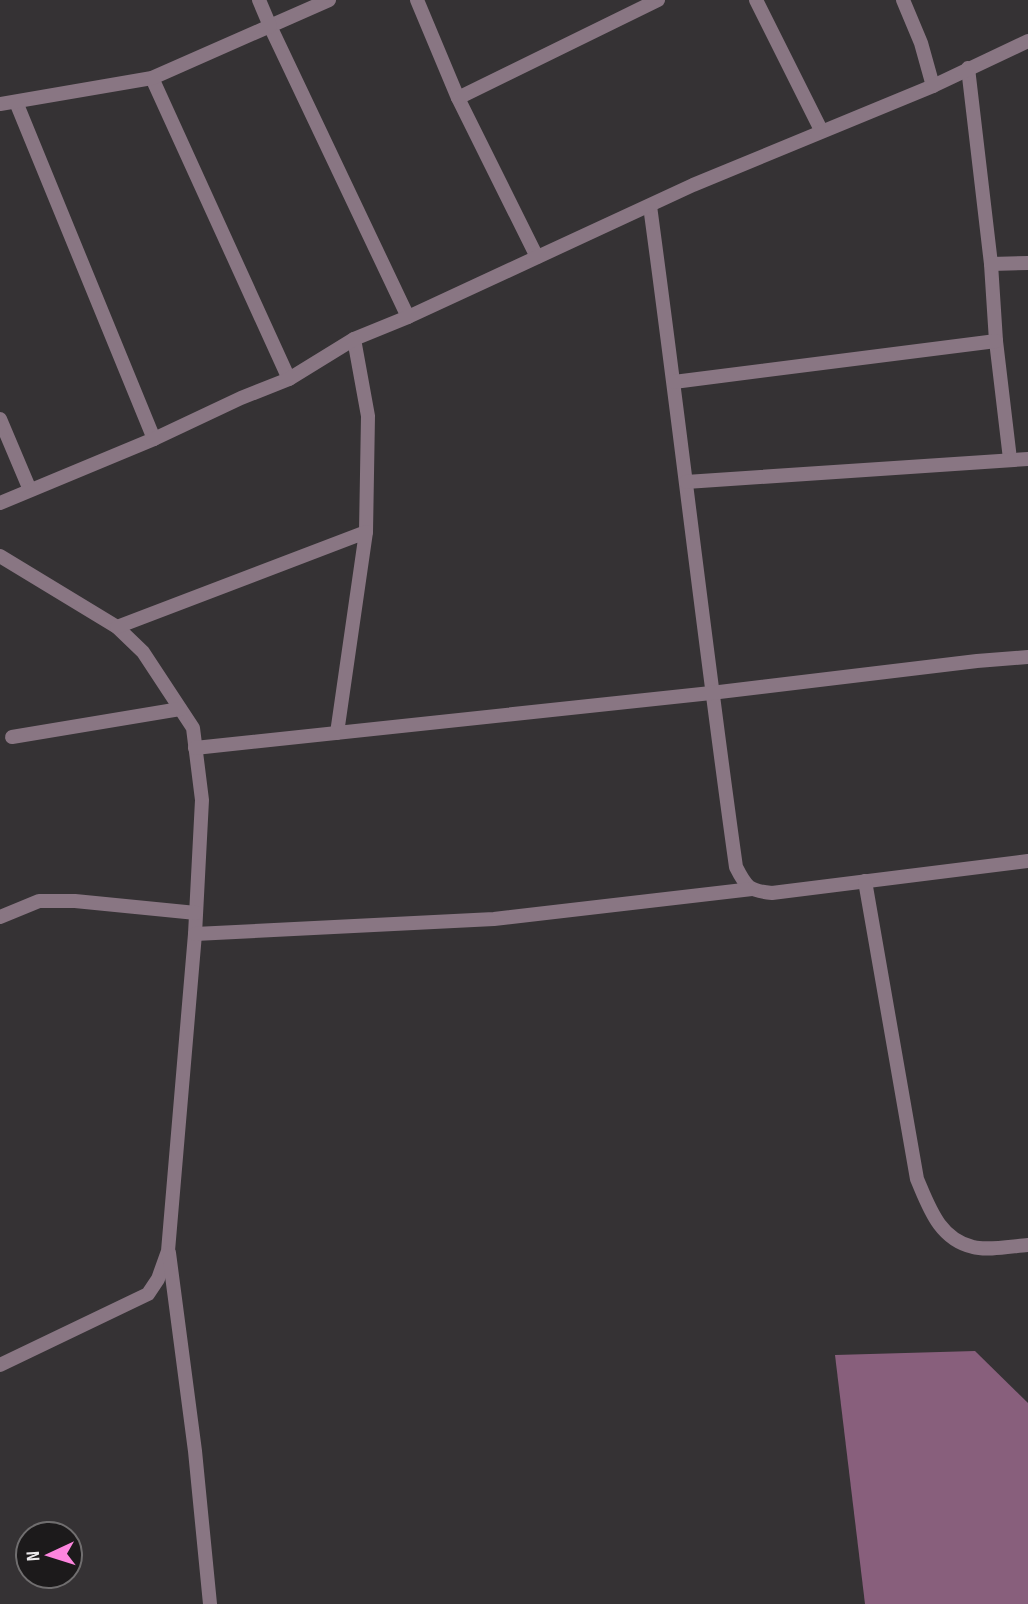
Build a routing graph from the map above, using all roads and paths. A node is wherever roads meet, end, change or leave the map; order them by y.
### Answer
1 (259, 0) edge
2 (329, 0) edge
3 (417, 0) edge
4 (658, 0) edge
5 (756, 0) edge
6 (903, 0) edge
7 (270, 26) junction
8 (1028, 41) edge
9 (968, 68) junction
10 (152, 78) junction
11 (933, 86) junction
12 (458, 99) junction
13 (16, 102) junction
14 (0, 104) edge
15 (821, 131) junction
16 (650, 206) junction
17 (537, 257) junction
18 (1028, 263) edge
19 (991, 264) junction
20 (408, 317) junction
21 (354, 339) junction
22 (996, 341) junction
23 (289, 379) junction
24 (674, 382) junction
25 (0, 419) edge
26 (154, 439) junction
27 (1010, 459) junction
28 (1028, 459) edge
29 (686, 482) junction
30 (30, 489) junction
31 (0, 503) edge
32 (366, 532) junction
33 (0, 556) edge
34 (117, 627) junction
35 (1028, 657) edge
36 (711, 692) junction
37 (180, 709) junction
38 (337, 733) junction
39 (12, 737) dead end
40 (195, 748) junction
41 (1028, 861) edge
42 (865, 881) junction
43 (752, 889) junction
44 (196, 913) junction
45 (0, 917) edge
46 (195, 934) junction
47 (1028, 1245) edge
48 (168, 1251) junction
49 (0, 1365) edge
50 (210, 1604) edge

1 - 7 street
2 - 7 street
3 - 12 street
4 - 12 street
5 - 15 street
6 - 11 street
7 - 10 street
7 - 20 street
8 - 9 street
9 - 11 street
9 - 19 street
10 - 13 street
10 - 23 street
11 - 15 street
12 - 17 street
13 - 14 street
13 - 26 street
15 - 16 street
16 - 17 street
16 - 24 street
17 - 20 street
18 - 19 street
19 - 22 street
20 - 21 street
21 - 23 street
21 - 32 street
22 - 24 street
22 - 27 street
23 - 26 street
24 - 29 street
25 - 30 street
26 - 30 street
27 - 28 street
27 - 29 street
29 - 36 street
30 - 31 street
32 - 34 street
32 - 38 street
33 - 34 street
34 - 37 street
35 - 36 street
36 - 38 street
36 - 43 street
37 - 39 street
37 - 40 street
38 - 40 street
40 - 44 street
41 - 42 street
42 - 43 street
42 - 47 street
43 - 46 street
44 - 45 street
44 - 46 street
46 - 48 street
48 - 49 street
48 - 50 street

